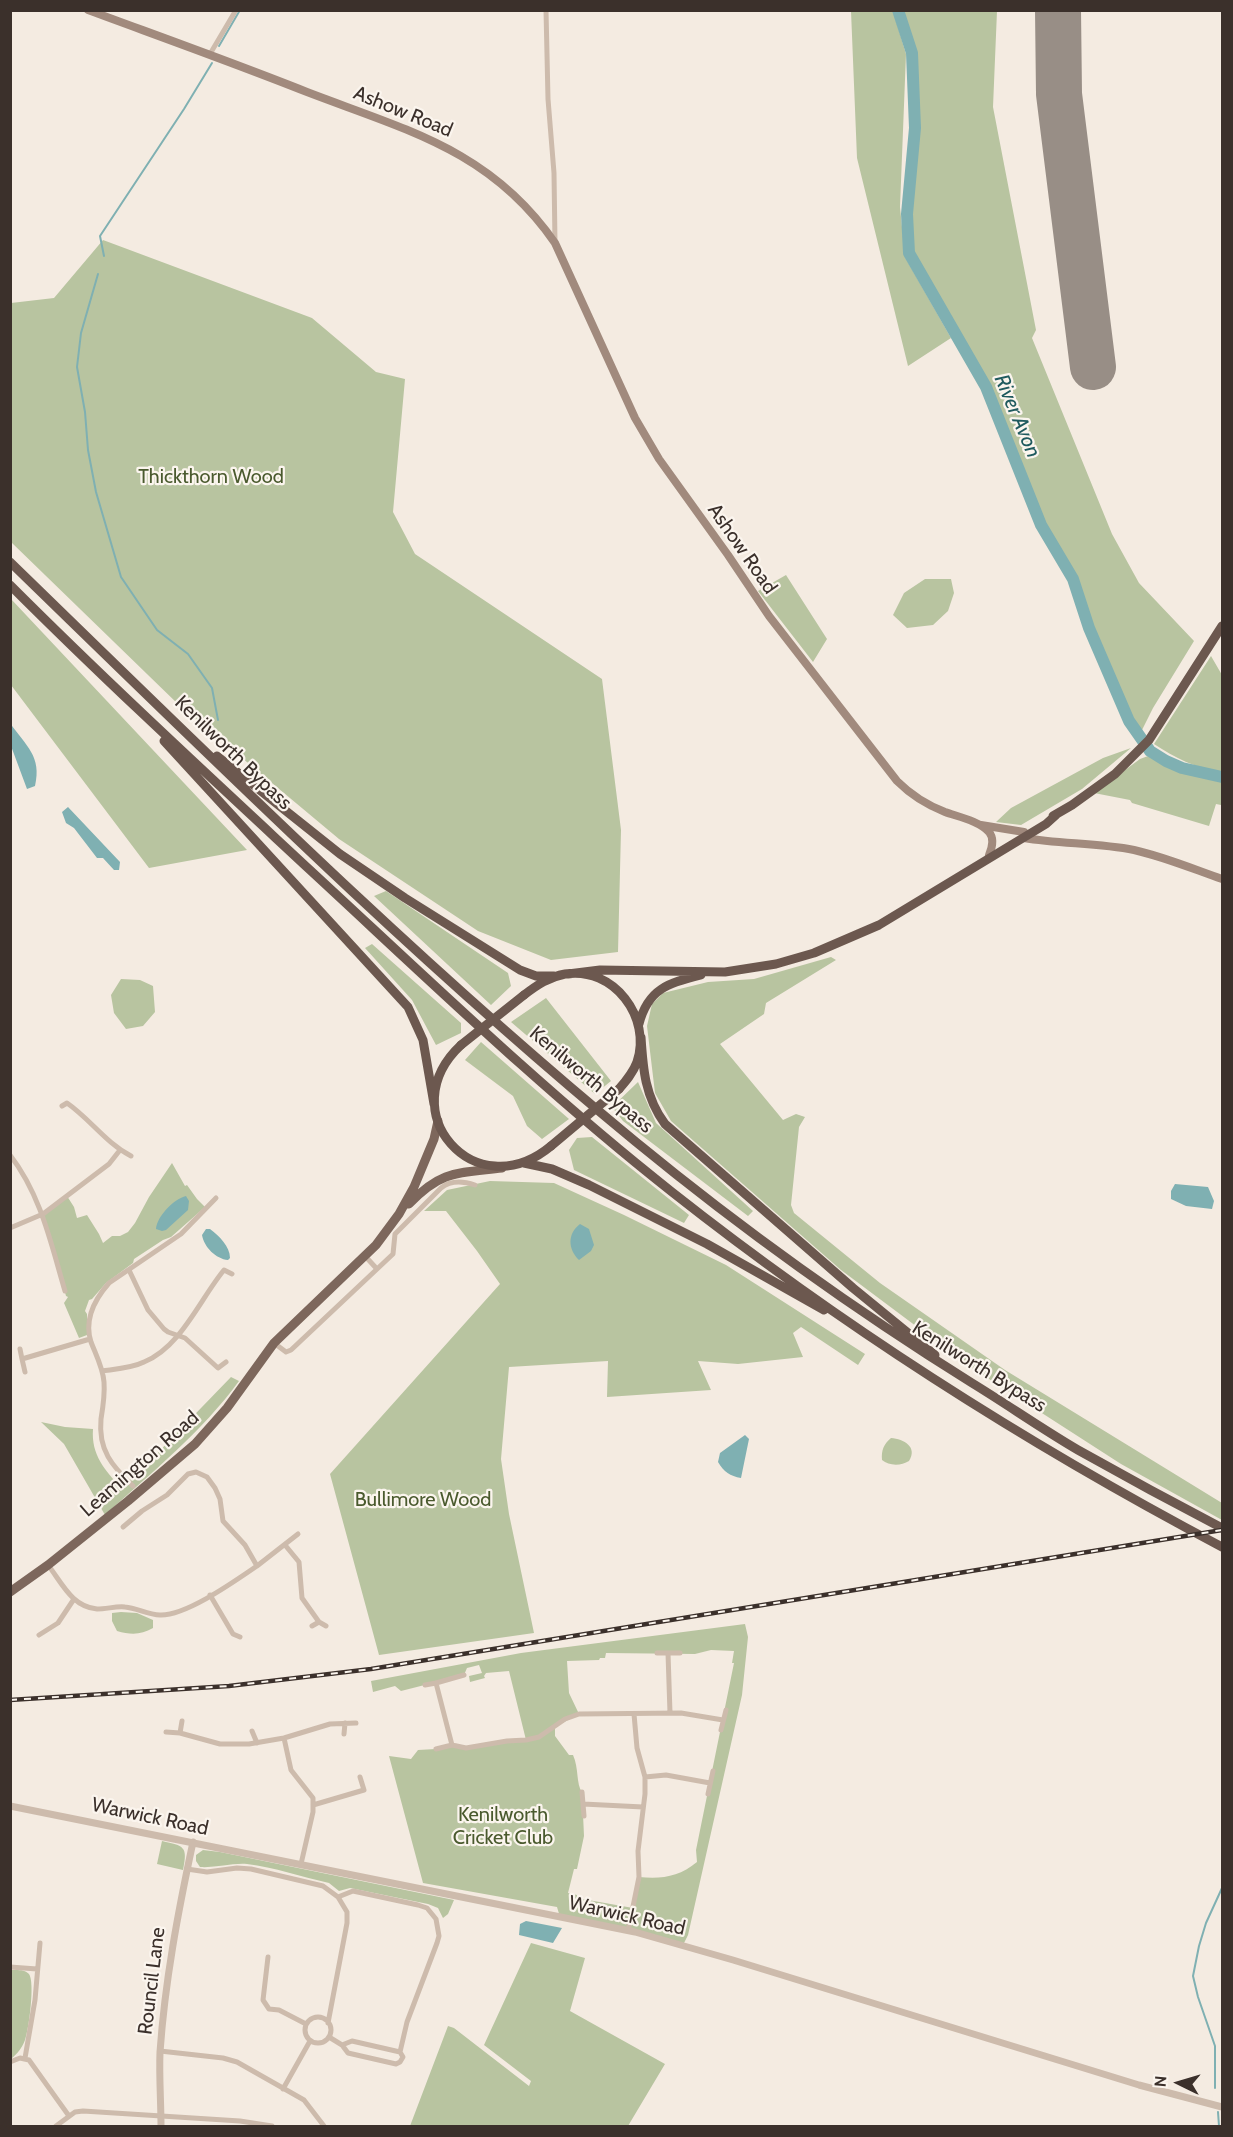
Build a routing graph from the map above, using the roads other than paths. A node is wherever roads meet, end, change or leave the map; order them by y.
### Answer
1 (88, 10) edge
2 (236, 10) edge
3 (546, 10) edge
4 (210, 54) junction
5 (555, 243) junction
6 (10, 562) edge
7 (10, 585) edge
8 (1222, 626) edge
9 (134, 705) junction
10 (171, 719) junction
11 (1056, 814) junction
12 (976, 824) junction
13 (1046, 824) junction
14 (1024, 835) junction
15 (1061, 843) junction
16 (987, 857) junction
17 (1222, 879) edge
18 (709, 973) junction
19 (568, 974) junction
20 (555, 976) junction
21 (639, 1024) junction
22 (640, 1037) junction
23 (68, 1095) dead end
24 (434, 1104) junction
25 (438, 1121) junction
26 (120, 1150) junction
27 (10, 1155) edge
28 (131, 1155) dead end
29 (524, 1163) junction
30 (504, 1167) junction
31 (475, 1185) dead end
32 (216, 1198) dead end
33 (399, 1214) junction
34 (43, 1215) junction
35 (10, 1228) edge
36 (365, 1256) junction
37 (217, 1265) dead end
38 (377, 1269) junction
39 (129, 1270) junction
40 (224, 1270) junction
41 (232, 1274) dead end
42 (65, 1291) dead end
43 (858, 1329) junction
44 (176, 1336) junction
45 (90, 1339) junction
46 (274, 1343) junction
47 (20, 1349) dead end
48 (22, 1359) junction
49 (225, 1362) dead end
50 (218, 1368) junction
51 (102, 1371) junction
52 (25, 1372) dead end
53 (213, 1373) dead end
54 (971, 1383) junction
55 (201, 1465) dead end
56 (198, 1473) junction
57 (133, 1486) junction
58 (146, 1487) junction
59 (131, 1499) junction
60 (123, 1527) dead end
61 (1222, 1528) edge
62 (298, 1534) dead end
63 (285, 1545) junction
64 (1222, 1547) edge
65 (48, 1565) junction
66 (257, 1566) junction
67 (10, 1592) edge
68 (210, 1595) junction
69 (74, 1599) junction
70 (319, 1622) junction
71 (312, 1626) dead end
72 (326, 1626) dead end
73 (48, 1630) junction
74 (39, 1635) dead end
75 (52, 1637) dead end
76 (226, 1637) dead end
77 (657, 1653) dead end
78 (668, 1653) junction
79 (680, 1653) dead end
80 (464, 1675) dead end
81 (436, 1683) junction
82 (425, 1685) dead end
83 (726, 1710) dead end
84 (670, 1713) junction
85 (634, 1714) junction
86 (723, 1720) junction
87 (182, 1721) dead end
88 (345, 1723) junction
89 (356, 1723) dead end
90 (252, 1731) dead end
91 (721, 1731) dead end
92 (165, 1732) dead end
93 (180, 1733) junction
94 (344, 1734) dead end
95 (284, 1738) junction
96 (257, 1743) junction
97 (452, 1745) junction
98 (436, 1749) dead end
99 (713, 1772) dead end
100 (360, 1777) dead end
101 (645, 1777) junction
102 (710, 1783) junction
103 (364, 1790) junction
104 (582, 1792) dead end
105 (708, 1794) dead end
106 (368, 1798) dead end
107 (583, 1804) junction
108 (313, 1805) junction
109 (10, 1806) edge
110 (643, 1807) junction
111 (584, 1816) dead end
112 (193, 1842) junction
113 (301, 1864) junction
114 (187, 1869) junction
115 (338, 1897) junction
116 (628, 1931) junction
117 (40, 1943) dead end
118 (268, 1958) dead end
119 (10, 1966) edge
120 (37, 1969) junction
121 (328, 2023) junction
122 (306, 2024) junction
123 (329, 2037) junction
124 (310, 2041) junction
125 (342, 2045) junction
126 (160, 2050) junction
127 (400, 2052) junction
128 (25, 2058) junction
129 (10, 2062) edge
130 (283, 2089) junction
131 (1222, 2108) edge
132 (69, 2116) junction
133 (161, 2117) junction
134 (56, 2127) edge
135 (161, 2127) edge
136 (272, 2127) edge
137 (324, 2127) edge

1 - 4 main road, Ashow Road
2 - 4 street
3 - 5 street, Ashow Road
4 - 5 main road, Ashow Road
5 - 12 main road, Ashow Road
6 - 10 highway, Kenilworth Bypass
7 - 9 highway, Kenilworth Bypass
8 - 11 highway
9 - 24 highway
9 - 43 highway, Kenilworth Bypass
10 - 20 highway
10 - 54 highway, Kenilworth Bypass
11 - 13 highway
11 - 14 highway
12 - 14 main road, Ashow Road
12 - 16 main road
13 - 14 highway
13 - 15 main road
14 - 15 main road, Ashow Road
14 - 16 highway
15 - 17 main road, Ashow Road
16 - 18 highway
18 - 19 highway
18 - 21 highway
19 - 20 highway
19 - 21 highway
20 - 24 highway, bridge
21 - 22 highway
22 - 29 highway, bridge
22 - 54 highway
23 - 26 street
24 - 25 highway
25 - 30 highway
25 - 33 main road, Leamington Road
26 - 28 street
26 - 34 street
27 - 34 street
29 - 30 highway
29 - 43 highway
30 - 33 main road, Leamington Road
31 - 38 street
32 - 39 street
33 - 36 main road, Leamington Road
34 - 35 street
34 - 42 street
36 - 38 street
36 - 46 main road, Leamington Road
37 - 40 street
38 - 46 street
39 - 44 street
39 - 45 street
40 - 41 street
40 - 44 street
43 - 64 highway, Kenilworth Bypass
44 - 50 street
44 - 51 street
45 - 48 street
45 - 51 street
46 - 58 main road, Leamington Road
47 - 48 street
48 - 52 street
49 - 50 street
50 - 53 street
51 - 57 street
54 - 61 highway, Kenilworth Bypass
55 - 56 street
56 - 60 street
56 - 66 street
57 - 58 street
57 - 59 street
58 - 59 main road, Leamington Road
59 - 65 main road, Leamington Road
62 - 63 street
63 - 66 street
63 - 70 street
65 - 67 main road, Leamington Road
65 - 69 street
66 - 68 street
68 - 69 street
68 - 76 street
69 - 73 street
70 - 71 street
70 - 72 street
73 - 74 street
73 - 75 street
77 - 78 street
78 - 79 street
78 - 84 street
80 - 81 street
81 - 82 street
81 - 97 street
83 - 86 street
84 - 85 street
84 - 86 street
85 - 97 street
85 - 101 street
86 - 91 street
87 - 93 street
88 - 89 street
88 - 94 street
88 - 95 street
90 - 96 street
92 - 93 street
93 - 96 street
95 - 96 street
95 - 108 street
97 - 98 street
99 - 102 street
100 - 103 street
101 - 102 street
101 - 110 street
102 - 105 street
103 - 106 street
103 - 108 street
104 - 107 street
107 - 110 street
107 - 111 street
108 - 113 street
109 - 112 street, Warwick Road
110 - 116 street
112 - 113 street, Warwick Road
112 - 114 street, Rouncil Lane
113 - 116 street, Warwick Road
114 - 115 street
114 - 126 street, Rouncil Lane
115 - 121 street
115 - 127 street
116 - 131 street, Warwick Road
117 - 120 street
118 - 122 street
119 - 120 street
120 - 128 street
121 - 122 street
121 - 123 street
122 - 124 street
123 - 124 street
123 - 125 street
124 - 130 street
125 - 127 street
125 - 127 street
126 - 130 street
126 - 133 street, Rouncil Lane
128 - 129 street
128 - 132 street
130 - 137 street
132 - 133 street
132 - 134 street
133 - 135 street, Rouncil Lane
133 - 136 street

